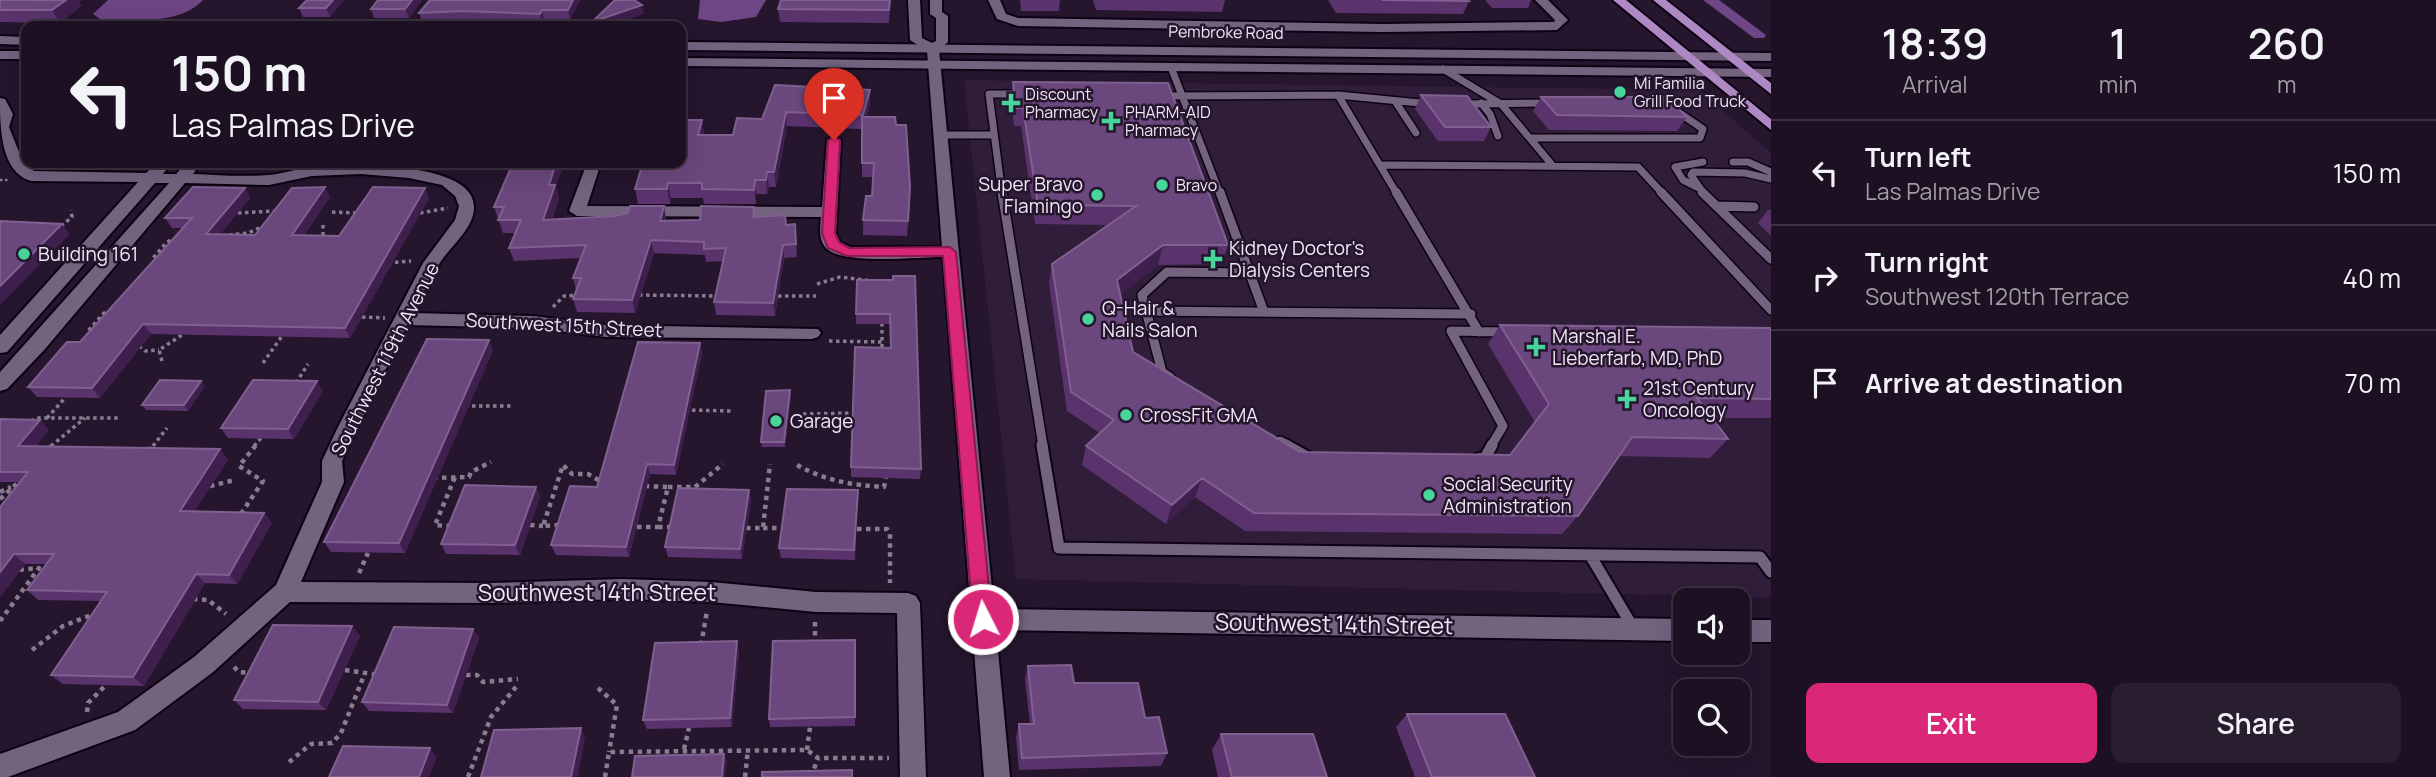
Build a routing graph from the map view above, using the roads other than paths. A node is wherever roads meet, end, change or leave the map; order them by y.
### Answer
1 (914, 0) edge
2 (936, 0) edge
3 (948, 0) edge
4 (994, 0) edge
5 (1541, 0) edge
6 (1619, 0) edge
7 (1658, 0) edge
8 (942, 16) junction
9 (0, 40) edge
10 (21, 41) edge
11 (686, 46) edge
12 (0, 55) edge
13 (21, 55) edge
14 (1686, 55) junction
15 (1728, 56) junction
16 (933, 57) junction
17 (1771, 57) edge
18 (686, 62) edge
19 (1171, 66) junction
20 (1443, 69) junction
21 (1707, 72) junction
22 (1749, 73) junction
23 (1771, 73) edge
24 (1771, 90) edge
25 (1029, 94) edge
26 (1184, 94) junction
27 (1338, 94) junction
28 (1150, 96) edge
29 (1, 102) edge
30 (1395, 102) junction
31 (1481, 103) junction
32 (1555, 103) edge
33 (1442, 104) edge
34 (1453, 104) edge
35 (1501, 104) junction
36 (1660, 105) edge
37 (1771, 126) edge
38 (1416, 133) dead end
39 (939, 135) junction
40 (993, 135) junction
41 (1498, 136) dead end
42 (1531, 138) junction
43 (834, 140) dead end
44 (1703, 162) dead end
45 (1733, 163) dead end
46 (1383, 165) junction
47 (1553, 166) junction
48 (159, 168) edge
49 (190, 168) edge
50 (592, 168) edge
51 (1771, 172) edge
52 (149, 179) junction
53 (180, 179) junction
54 (1771, 179) edge
55 (1697, 187) junction
56 (1739, 197) dead end
57 (1717, 206) junction
58 (829, 212) junction
59 (950, 252) junction
60 (1771, 259) edge
61 (1250, 273) junction
62 (1771, 310) edge
63 (1147, 311) junction
64 (1264, 312) junction
65 (1471, 314) junction
66 (401, 319) junction
67 (1479, 332) junction
68 (1518, 333) edge
69 (818, 337) road end
70 (0, 347) edge
71 (0, 384) edge
72 (1184, 385) edge
73 (1275, 438) edge
74 (1323, 458) edge
75 (1462, 461) edge
76 (1590, 555) junction
77 (1771, 572) edge
78 (285, 592) junction
79 (983, 619) junction
80 (1634, 629) junction
81 (1673, 630) edge
82 (1750, 631) edge
83 (1771, 631) edge
84 (0, 767) edge
85 (912, 767) edge
86 (997, 777) edge

1 - 16 street
2 - 8 street
3 - 8 street
4 - 5 street
6 - 14 highway
7 - 15 highway
8 - 16 street
9 - 10 street
11 - 16 street, Pembroke Road
12 - 13 street
14 - 15 street, Pembroke Road
14 - 16 street, Pembroke Road
14 - 21 highway
15 - 17 street, Pembroke Road
15 - 22 highway
16 - 18 street, Pembroke Road
16 - 19 street, Pembroke Road
16 - 39 street
19 - 20 street, Pembroke Road
19 - 26 lane
20 - 21 street, Pembroke Road
20 - 35 lane
21 - 22 street, Pembroke Road
21 - 37 highway
22 - 23 street, Pembroke Road
22 - 24 highway
25 - 40 lane
26 - 27 lane
26 - 28 lane
26 - 61 lane
27 - 30 lane
27 - 46 lane
29 - 52 street
30 - 33 lane
30 - 38 lane
31 - 34 lane
31 - 35 lane
31 - 41 lane
32 - 35 lane
35 - 42 lane
36 - 42 lane
39 - 40 lane
39 - 59 street
40 - 76 lane
42 - 47 lane
43 - 58 street
44 - 55 lane
45 - 51 lane
46 - 47 lane
46 - 65 lane
47 - 62 lane
48 - 52 street
49 - 53 street
50 - 58 street
52 - 53 street
52 - 70 street
53 - 66 street, Southwest 119th Avenue
53 - 71 street
54 - 55 lane
55 - 57 lane
56 - 57 lane
57 - 60 lane
58 - 59 street
59 - 79 street
61 - 63 lane
61 - 64 lane
63 - 64 lane
63 - 72 lane
64 - 65 lane
65 - 67 lane
66 - 69 street, Southwest 15th Street
66 - 78 street, Southwest 119th Avenue
67 - 68 lane
67 - 75 lane
73 - 74 lane
76 - 77 lane
76 - 80 lane
78 - 84 street, Southwest 119th Avenue
78 - 85 street, Southwest 14th Street
79 - 80 street, Southwest 14th Street
79 - 86 street
80 - 81 street, Southwest 14th Street
82 - 83 street

